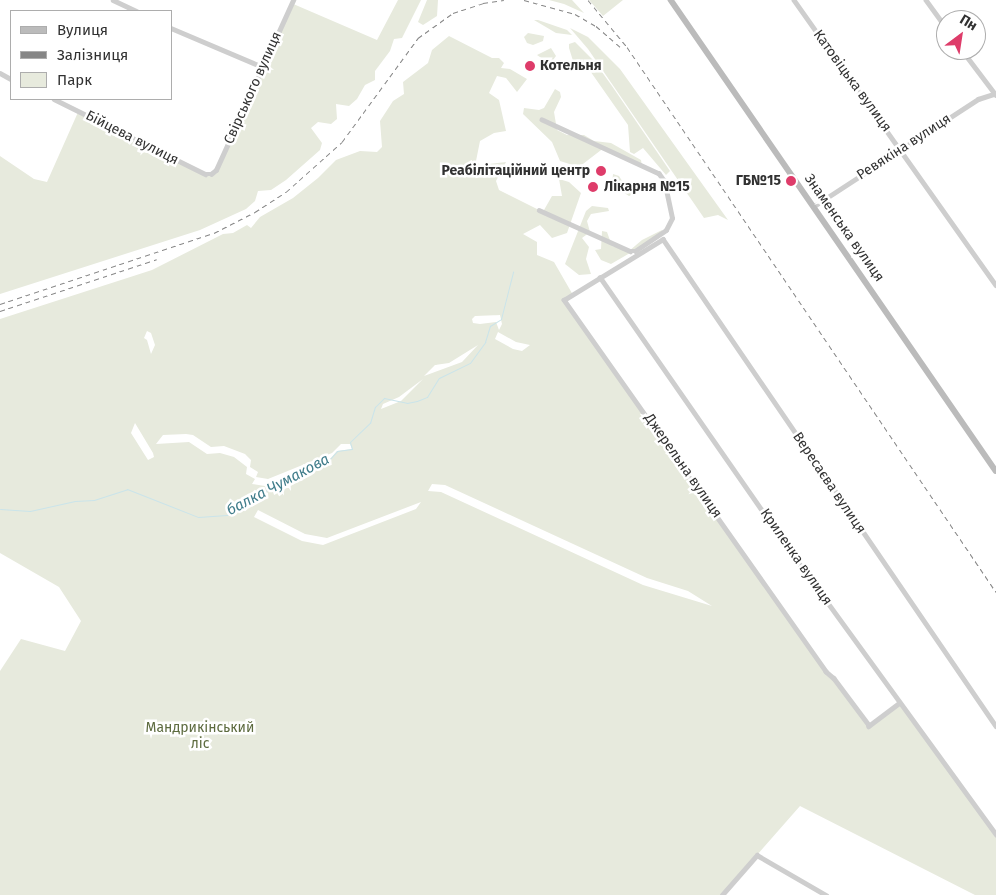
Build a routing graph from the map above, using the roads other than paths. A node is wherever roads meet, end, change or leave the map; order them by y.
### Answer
1 (113, 0) edge
2 (293, 0) edge
3 (671, 0) edge
4 (794, 0) edge
5 (926, 0) edge
6 (135, 10) edge
7 (936, 14) edge
8 (172, 28) edge
9 (970, 60) edge
10 (263, 67) junction
11 (995, 94) edge
12 (56, 100) edge
13 (542, 120) dead end
14 (901, 148) junction
15 (211, 174) joint
16 (814, 206) junction
17 (539, 210) dead end
18 (663, 239) joint
19 (630, 251) junction
20 (623, 263) junction
21 (600, 277) junction
22 (996, 284) edge
23 (996, 471) edge
24 (900, 703) junction
25 (996, 726) edge
26 (996, 834) edge
27 (722, 895) edge
28 (826, 895) edge

1 - 6 street
2 - 10 street, Свірського вулиця
3 - 16 main road, Знаменська вулиця
4 - 14 street, Катовіцька вулиця
5 - 7 street
8 - 10 street
9 - 11 street
10 - 15 street, Свірського вулиця
11 - 14 street, Ревякіна вулиця
12 - 15 street, Бійцева вулиця
13 - 19 street
14 - 16 street, Ревякіна вулиця
14 - 22 street, Катовіцька вулиця
16 - 23 main road, Знаменська вулиця
17 - 19 street
18 - 20 street, Джерельна вулиця
18 - 25 street, Вересаєва вулиця
19 - 20 street
20 - 21 street, Джерельна вулиця
21 - 24 street, Криленка вулиця
21 - 24 street, Джерельна вулиця
24 - 26 street, Криленка вулиця
27 - 28 street

